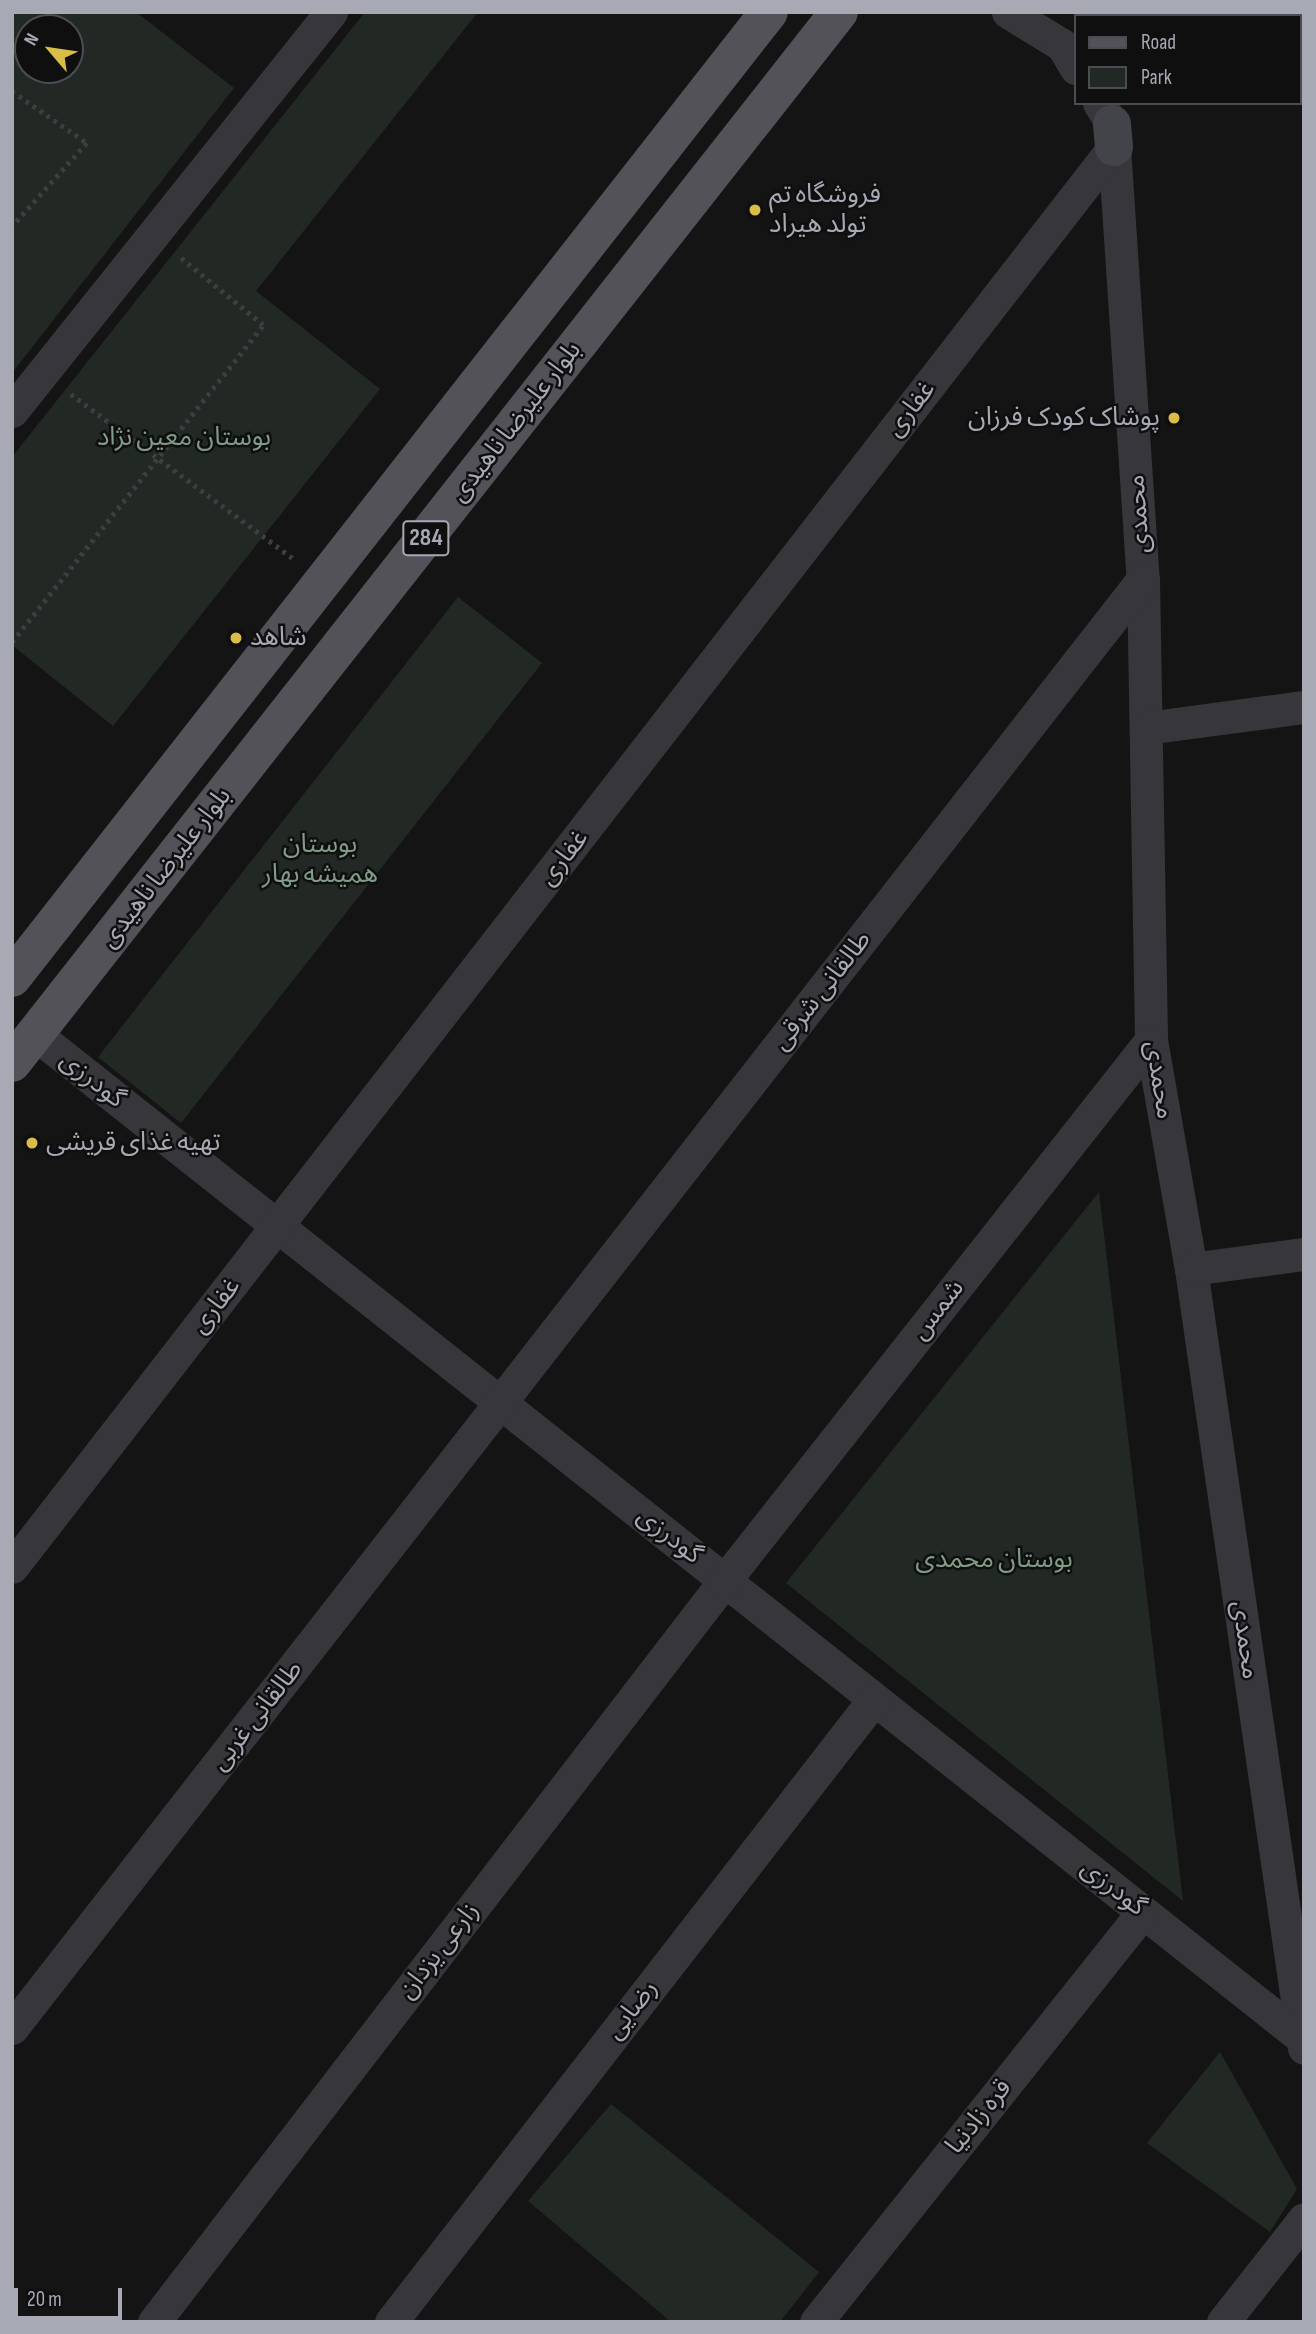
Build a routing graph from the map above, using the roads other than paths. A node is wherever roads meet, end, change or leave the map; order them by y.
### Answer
1 (331, 12) edge
2 (769, 12) edge
3 (839, 12) edge
4 (1008, 12) edge
5 (1074, 65) edge
6 (1109, 120) edge
7 (12, 411) edge
8 (1143, 579) junction
9 (1304, 707) edge
10 (1146, 728) junction
11 (12, 978) edge
12 (1151, 1040) junction
13 (24, 1049) edge
14 (278, 1227) junction
15 (1304, 1254) edge
16 (1191, 1269) junction
17 (502, 1404) junction
18 (12, 1567) edge
19 (725, 1580) junction
20 (874, 1699) junction
21 (1143, 1912) junction
22 (12, 2028) edge
23 (1303, 2043) edge
24 (1304, 2219) edge
25 (154, 2322) edge
26 (391, 2322) edge
27 (816, 2322) edge
28 (1223, 2322) edge

1 - 7 street
2 - 11 main road, بلوار علیرضا ناهیدی / 284
3 - 13 main road, بلوار علیرضا ناهیدی / 284
4 - 5 street
6 - 8 street, محمدی
6 - 14 street, غفاری
8 - 10 street, محمدی
8 - 17 street, طالقانی شرقی
9 - 10 street
10 - 12 street, محمدی
12 - 16 street, محمدی
12 - 19 street, شمس
13 - 14 street, گودرزی
14 - 17 street, گودرزی
14 - 18 street, غفاری
15 - 16 street
16 - 23 street, محمدی
17 - 19 street, گودرزی
17 - 22 street, طالقانی غربی
19 - 20 street, گودرزی
19 - 25 street, زارعی یزدان
20 - 21 street, گودرزی
20 - 26 street, رضایی
21 - 23 street, گودرزی
21 - 27 street, قره زادنیا
24 - 28 street

